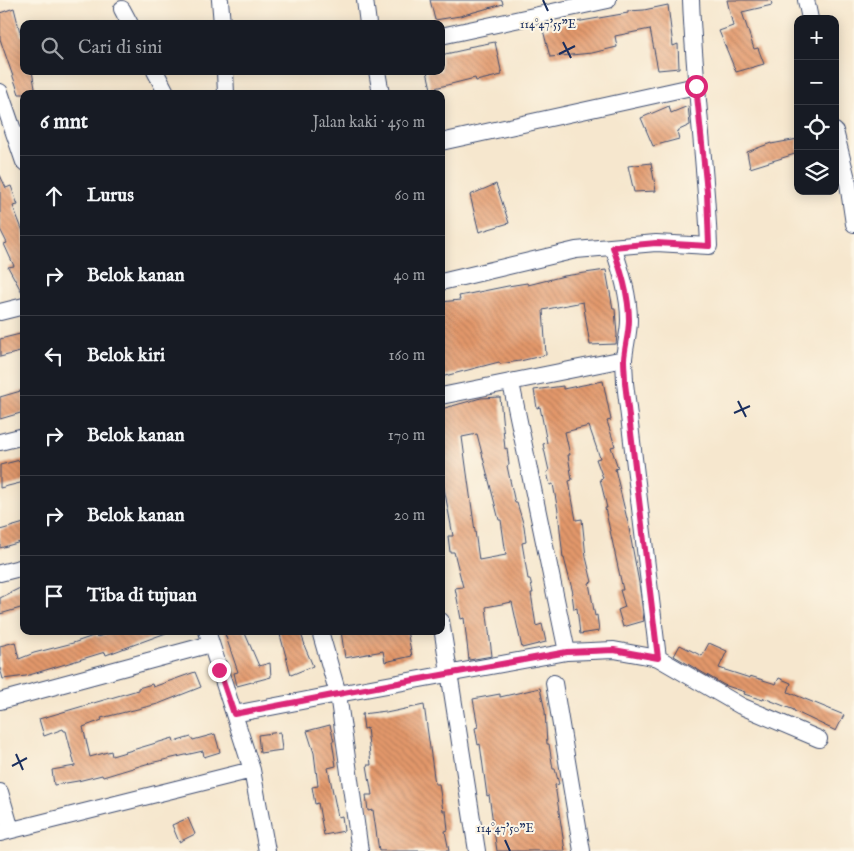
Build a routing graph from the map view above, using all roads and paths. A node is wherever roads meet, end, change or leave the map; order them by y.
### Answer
1 (220, 0) edge
2 (365, 0) edge
3 (608, 0) edge
4 (691, 0) edge
5 (806, 0) edge
6 (122, 9) dead end
7 (809, 15) edge
8 (128, 20) edge
9 (222, 20) edge
10 (368, 20) edge
11 (445, 35) edge
12 (157, 75) edge
13 (224, 75) edge
14 (378, 75) edge
15 (696, 86) junction
16 (165, 90) edge
17 (226, 90) edge
18 (380, 90) edge
19 (0, 92) edge
20 (445, 141) edge
21 (839, 147) edge
22 (20, 150) edge
23 (854, 224) edge
24 (613, 247) junction
25 (445, 281) edge
26 (20, 307) edge
27 (0, 312) edge
28 (624, 359) junction
29 (511, 383) junction
30 (445, 395) edge
31 (20, 437) edge
32 (0, 442) edge
33 (20, 568) edge
34 (0, 573) edge
35 (321, 635) edge
36 (443, 635) edge
37 (209, 638) edge
38 (567, 652) junction
39 (658, 658) junction
40 (450, 673) junction
41 (554, 683) dead end
42 (338, 694) junction
43 (0, 701) edge
44 (234, 714) junction
45 (819, 739) dead end
46 (252, 770) junction
47 (0, 792) edge
48 (6, 832) edge
49 (268, 851) edge
50 (360, 851) edge
51 (477, 851) edge
52 (582, 851) edge

1 - 9 street
2 - 10 street
3 - 11 street
4 - 15 street
5 - 7 street
6 - 8 street
12 - 16 street
13 - 17 street
14 - 18 street
15 - 20 street
15 - 24 street
19 - 22 street
21 - 23 street
24 - 25 street
24 - 28 street
26 - 27 street
28 - 29 street
28 - 39 street
29 - 30 street
29 - 38 street
31 - 32 street
33 - 34 street
35 - 42 street
36 - 40 street
37 - 43 street
37 - 44 street
38 - 39 street
38 - 40 street
39 - 45 street
40 - 42 street
40 - 51 street
41 - 52 street
42 - 44 street
42 - 50 street
44 - 46 street
46 - 48 street
46 - 49 street
47 - 48 street

